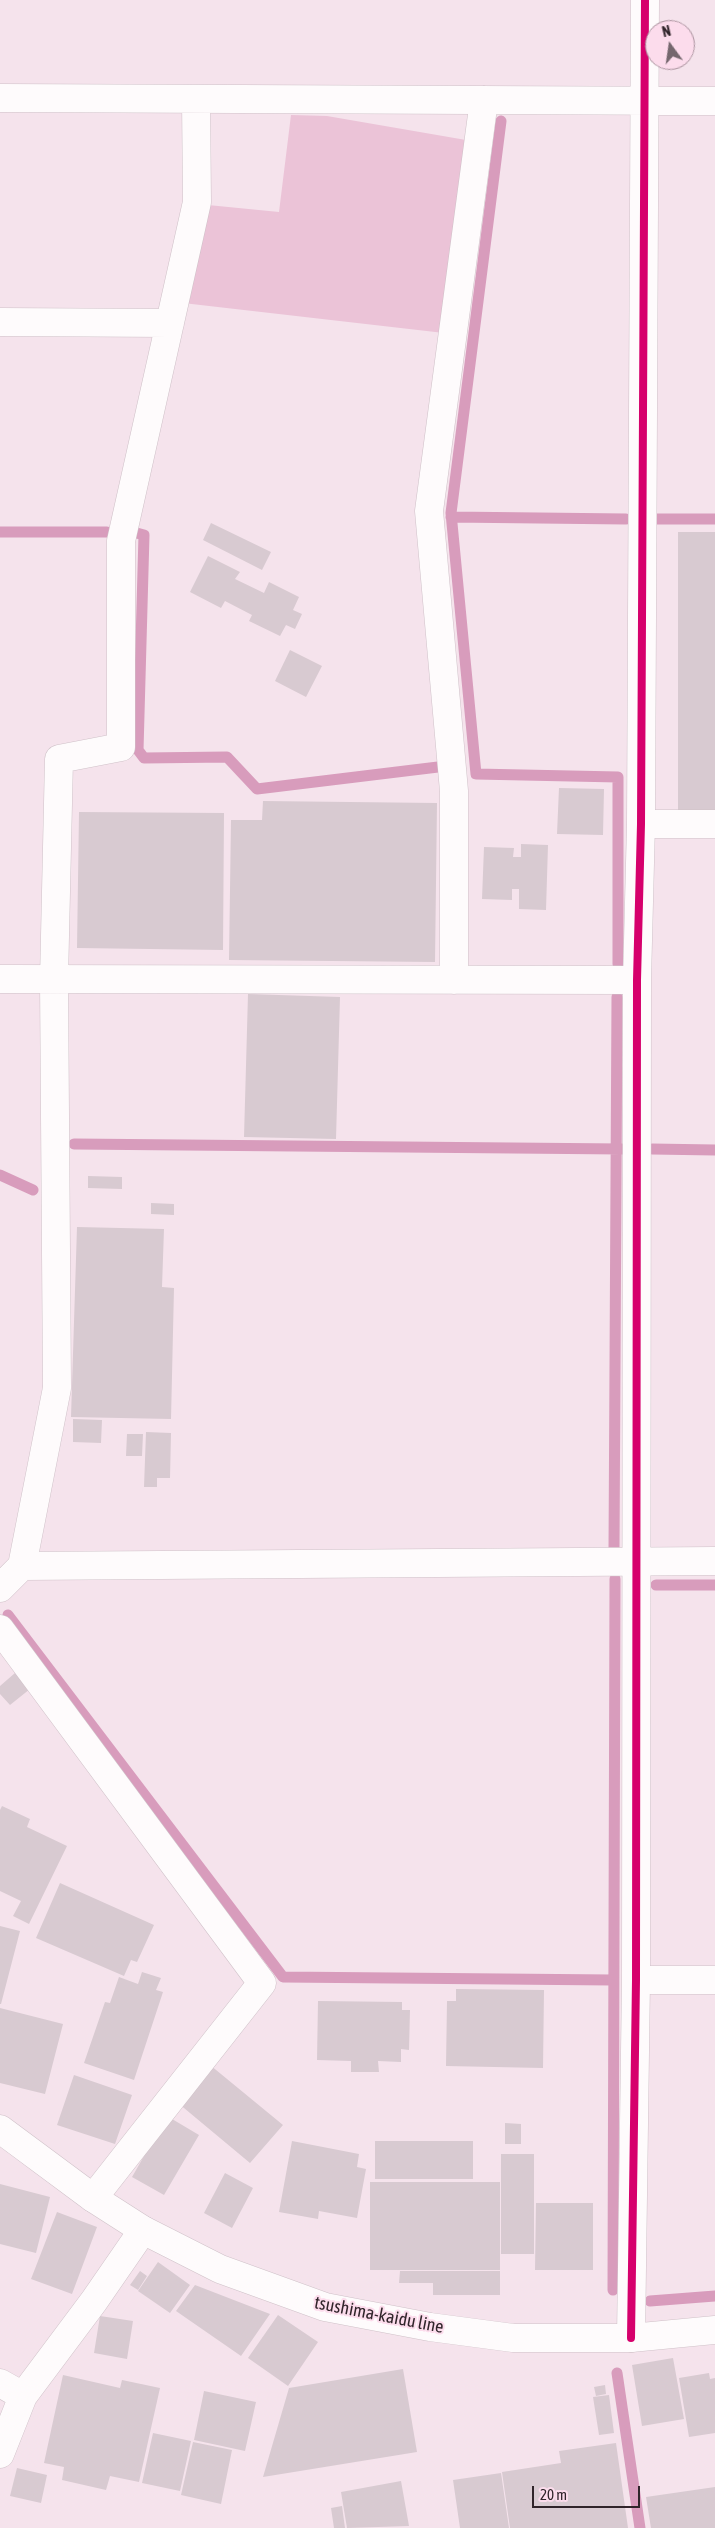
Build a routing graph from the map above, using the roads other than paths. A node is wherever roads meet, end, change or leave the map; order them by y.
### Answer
1 (645, 0) edge
2 (0, 98) edge
3 (196, 99) junction
4 (484, 100) junction
5 (644, 100) junction
6 (715, 101) edge
7 (0, 322) edge
8 (170, 323) junction
9 (641, 824) junction
10 (715, 824) edge
11 (0, 979) edge
12 (54, 980) junction
13 (454, 980) junction
14 (637, 980) junction
15 (636, 1560) junction
16 (715, 1561) edge
17 (6, 1580) edge
18 (0, 1628) edge
19 (636, 1980) junction
20 (715, 1980) edge
21 (0, 2129) edge
22 (92, 2198) junction
23 (143, 2230) junction
24 (715, 2330) edge
25 (631, 2338) junction
26 (0, 2383) edge
27 (23, 2396) junction
28 (0, 2454) edge

1 - 5 street
2 - 3 street
3 - 4 street
3 - 8 street
4 - 5 street
4 - 13 street
5 - 6 street
5 - 9 street
7 - 8 street
8 - 12 street
9 - 10 street
9 - 14 street
11 - 12 street
12 - 13 street
12 - 17 street
13 - 14 street
14 - 15 street
15 - 16 street
15 - 17 street
15 - 19 street
18 - 22 street
19 - 20 street
19 - 25 street
21 - 22 street, tsushima-kaidu line
22 - 23 street, tsushima-kaidu line
23 - 25 street, tsushima-kaidu line
23 - 27 street
24 - 25 street, tsushima-kaidu line
26 - 27 street
27 - 28 street

